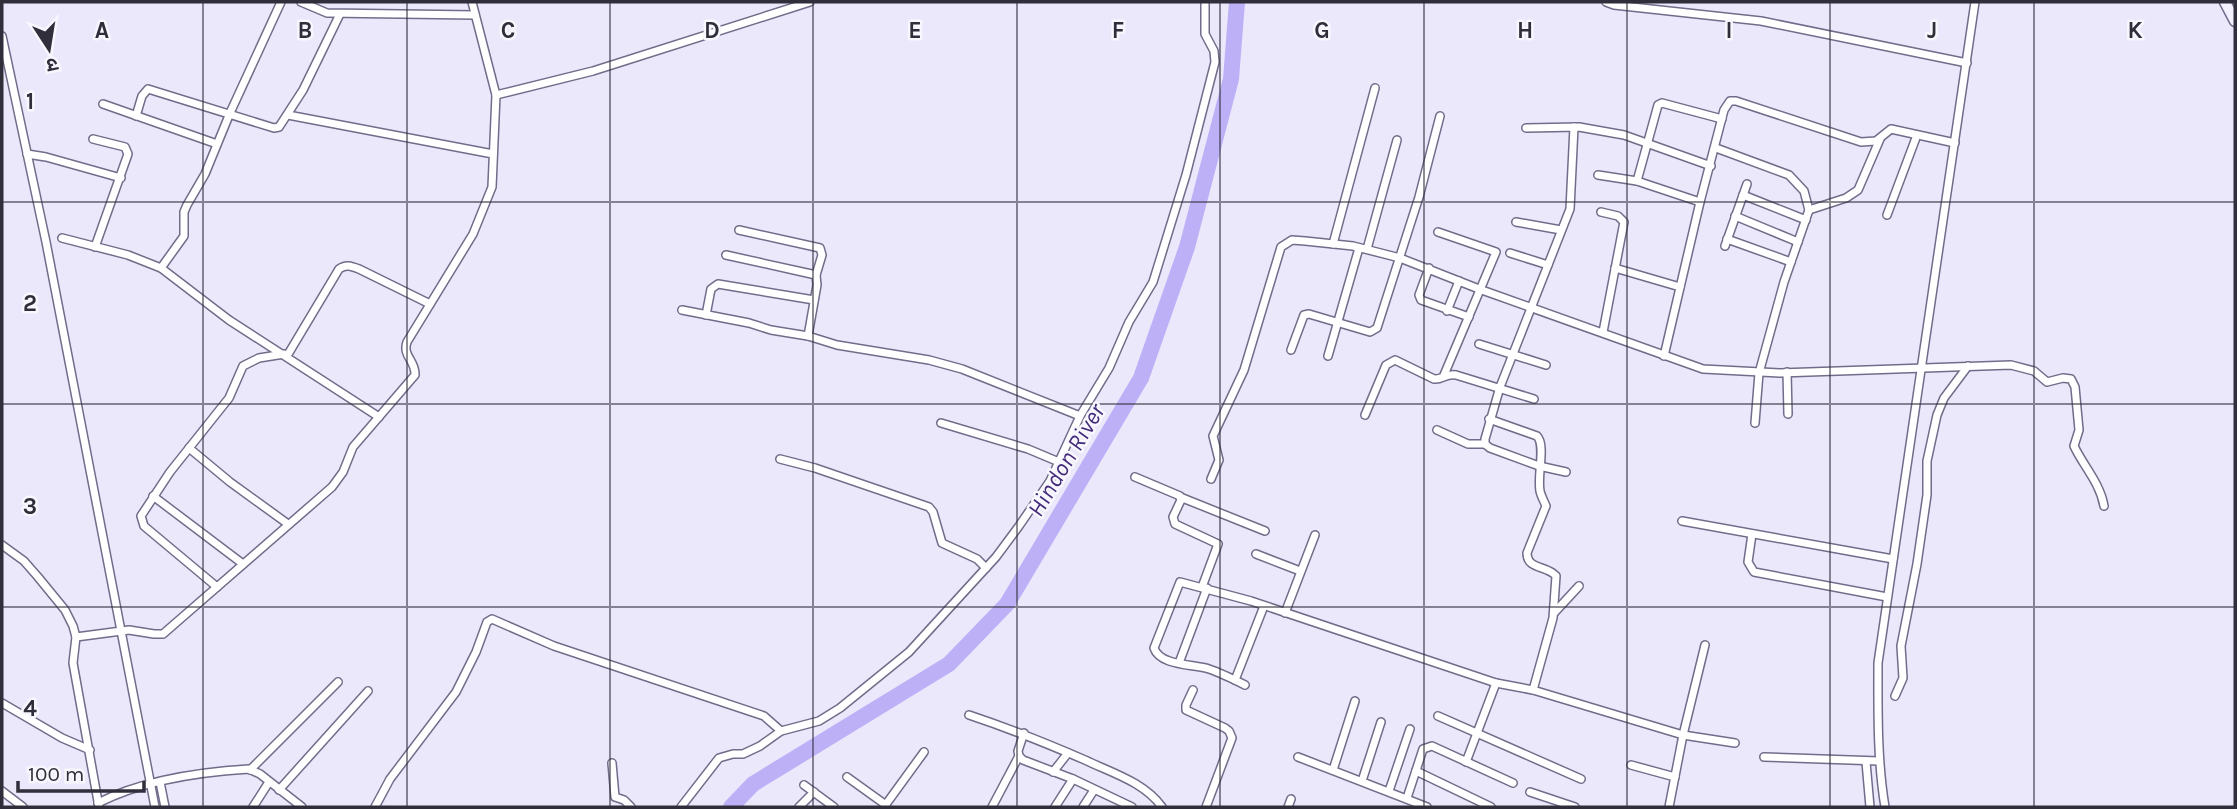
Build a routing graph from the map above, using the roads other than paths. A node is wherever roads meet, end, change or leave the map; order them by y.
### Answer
1 (281, 2) edge
2 (301, 2) edge
3 (472, 2) edge
4 (810, 2) edge
5 (1205, 2) edge
6 (1606, 2) edge
7 (1975, 2) edge
8 (2225, 2) edge
9 (340, 14) junction
10 (475, 15) junction
11 (2235, 21) edge
12 (2, 36) edge
13 (1967, 64) junction
14 (1375, 88) dead end
15 (496, 95) junction
16 (103, 104) dead end
17 (230, 113) junction
18 (289, 115) junction
19 (136, 116) junction
20 (1440, 116) dead end
21 (1722, 119) junction
22 (1574, 127) junction
23 (1526, 128) dead end
24 (1917, 135) junction
25 (1880, 138) junction
26 (93, 139) dead end
27 (1397, 140) dead end
28 (1955, 143) junction
29 (217, 144) junction
30 (1648, 144) junction
31 (1716, 148) junction
32 (494, 153) junction
33 (27, 154) junction
34 (1711, 166) junction
35 (1598, 175) dead end
36 (121, 178) junction
37 (1637, 181) junction
38 (1747, 184) dead end
39 (1743, 195) junction
40 (1700, 202) junction
41 (1809, 210) junction
42 (1601, 212) dead end
43 (1887, 215) dead end
44 (1735, 216) junction
45 (1806, 220) junction
46 (1517, 222) dead end
47 (739, 230) dead end
48 (1562, 230) junction
49 (1438, 232) dead end
50 (62, 238) dead end
51 (1798, 242) junction
52 (1333, 244) junction
53 (95, 247) junction
54 (1363, 248) junction
55 (1510, 253) dead end
56 (726, 255) dead end
57 (1400, 258) junction
58 (1791, 262) junction
59 (1548, 265) junction
60 (161, 268) junction
61 (1429, 268) junction
62 (1615, 268) junction
63 (816, 275) junction
64 (1459, 281) junction
65 (1680, 288) junction
66 (1479, 289) junction
67 (814, 300) junction
68 (429, 304) junction
69 (1531, 307) junction
70 (682, 310) dead end
71 (1447, 311) junction
72 (706, 315) junction
73 (1469, 317) junction
74 (1338, 323) junction
75 (1603, 332) junction
76 (808, 336) junction
77 (1479, 344) dead end
78 (1291, 349) dead end
79 (1513, 354) junction
80 (285, 355) junction
81 (1328, 356) dead end
82 (1664, 356) junction
83 (1546, 365) dead end
84 (1969, 365) junction
85 (1921, 368) junction
86 (1787, 372) junction
87 (1759, 373) junction
88 (1444, 375) junction
89 (1500, 387) junction
90 (1534, 399) dead end
91 (1788, 414) dead end
92 (1365, 415) dead end
93 (1080, 416) junction
94 (379, 417) junction
95 (1489, 419) junction
96 (1755, 423) dead end
97 (941, 424) dead end
98 (1437, 430) dead end
99 (1485, 444) junction
100 (189, 448) junction
101 (780, 459) dead end
102 (1059, 462) junction
103 (1539, 466) junction
104 (1566, 472) dead end
105 (1135, 477) dead end
106 (1211, 479) dead end
107 (153, 496) junction
108 (1180, 497) junction
109 (2104, 506) dead end
110 (1682, 522) dead end
111 (288, 524) junction
112 (1265, 531) dead end
113 (1752, 534) junction
114 (1315, 535) dead end
115 (2, 545) edge
116 (1256, 554) dead end
117 (1893, 559) junction
118 (243, 564) junction
119 (986, 568) junction
120 (1300, 571) junction
121 (1579, 586) dead end
122 (217, 587) junction
123 (1205, 588) junction
124 (1887, 597) junction
125 (1264, 606) junction
126 (1285, 613) junction
127 (1553, 613) junction
128 (122, 630) junction
129 (76, 637) junction
130 (1705, 645) dead end
131 (1179, 663) junction
132 (1235, 681) junction
133 (338, 682) dead end
134 (1496, 682) junction
135 (1245, 685) dead end
136 (1193, 690) dead end
137 (1533, 690) junction
138 (368, 691) dead end
139 (1895, 696) dead end
140 (1355, 701) dead end
141 (2, 703) edge
142 (969, 715) dead end
143 (1438, 716) dead end
144 (1381, 722) dead end
145 (1410, 729) dead end
146 (781, 731) junction
147 (1478, 731) junction
148 (1024, 733) junction
149 (1683, 735) junction
150 (1735, 743) dead end
151 (90, 750) junction
152 (924, 752) dead end
153 (1068, 753) junction
154 (1018, 756) junction
155 (1298, 757) dead end
156 (1764, 757) dead end
157 (1879, 761) junction
158 (1466, 762) junction
159 (1866, 762) junction
160 (612, 763) dead end
161 (1631, 765) dead end
162 (250, 770) junction
163 (1333, 770) junction
164 (1416, 771) junction
165 (1053, 772) junction
166 (847, 777) dead end
167 (1675, 777) junction
168 (1073, 779) junction
169 (1581, 779) dead end
170 (1362, 781) junction
171 (160, 782) junction
172 (269, 782) junction
173 (1513, 783) dead end
174 (151, 784) junction
175 (804, 785) dead end
176 (1094, 789) junction
177 (279, 790) junction
178 (2, 791) edge
179 (1389, 791) junction
180 (814, 792) junction
181 (1530, 792) dead end
182 (1407, 798) junction
183 (98, 805) edge
184 (885, 806) edge
185 (1126, 806) edge
186 (23, 807) edge
187 (155, 807) edge
188 (165, 807) edge
189 (253, 807) edge
190 (302, 807) edge
191 (374, 807) edge
192 (631, 807) edge
193 (681, 807) edge
194 (799, 807) edge
195 (834, 807) edge
196 (992, 807) edge
197 (1055, 807) edge
198 (1083, 807) edge
199 (1163, 807) edge
200 (1206, 807) edge
201 (1427, 807) edge
202 (1491, 807) edge
203 (1575, 807) edge
204 (1669, 807) edge
205 (1870, 807) edge
206 (1885, 807) edge

1 - 17 street
2 - 9 street
3 - 10 street
4 - 15 street
5 - 93 street
6 - 13 street
7 - 13 street
8 - 11 street
9 - 10 street
9 - 18 street
10 - 15 street
12 - 33 street
13 - 28 street
14 - 52 street
15 - 32 street
16 - 19 street
17 - 18 street
17 - 19 street
17 - 29 street
18 - 32 street
19 - 29 street
20 - 57 street
21 - 25 street
21 - 30 street
21 - 31 street
22 - 23 street
22 - 30 street
22 - 48 street
24 - 25 street
24 - 28 street
24 - 43 street
25 - 41 street
26 - 36 street
27 - 54 street
28 - 85 street
29 - 60 street
30 - 34 street
30 - 37 street
31 - 34 street
31 - 41 street
32 - 68 street
33 - 36 street
33 - 128 street
34 - 40 street
35 - 37 street
36 - 53 street
37 - 40 street
38 - 39 street
39 - 44 street
39 - 45 street
40 - 65 street
41 - 45 street
42 - 62 street
44 - 51 street
44 - 58 street
45 - 51 street
46 - 48 street
47 - 63 street
48 - 59 street
49 - 66 street
50 - 53 street
51 - 58 street
52 - 54 street
52 - 106 street
53 - 60 street
54 - 57 street
54 - 74 street
55 - 59 street
56 - 63 street
57 - 61 street
57 - 74 street
58 - 87 street
59 - 69 street
60 - 80 street
61 - 64 street
61 - 71 street
62 - 65 street
62 - 75 street
63 - 67 street
64 - 66 street
64 - 71 street
65 - 82 street
66 - 69 street
66 - 73 street
67 - 72 street
67 - 76 street
68 - 80 street
68 - 94 street
69 - 75 street
69 - 79 street
70 - 72 street
71 - 73 street
72 - 76 street
73 - 88 street
74 - 78 street
74 - 81 street
75 - 82 street
76 - 93 street
77 - 79 street
79 - 83 street
79 - 89 street
80 - 94 street
80 - 100 street
82 - 87 street
84 - 85 street
84 - 109 street
84 - 139 street
85 - 86 street
85 - 117 street
86 - 87 street
86 - 91 street
87 - 96 street
88 - 89 street
88 - 92 street
89 - 90 street
89 - 95 street
93 - 102 street
94 - 111 street
95 - 99 street
95 - 103 street
97 - 102 street
98 - 99 street
99 - 103 street
100 - 107 street
100 - 111 street
101 - 119 street
102 - 119 street
103 - 104 street
103 - 127 street
105 - 108 street
107 - 118 street
107 - 122 street
108 - 112 street
108 - 123 street
110 - 113 street
111 - 118 street
113 - 117 street
113 - 124 street
114 - 120 street
115 - 129 street
116 - 120 street
117 - 124 street
118 - 122 street
119 - 146 street
120 - 126 street
121 - 127 street
122 - 128 street
123 - 125 street
123 - 131 street
123 - 131 street
124 - 157 street
125 - 126 street
125 - 132 street
126 - 134 street
127 - 137 street
128 - 129 street
128 - 174 street
129 - 151 street
130 - 149 street
131 - 132 street
132 - 135 street
133 - 162 street
134 - 137 street
134 - 147 street
136 - 200 street
137 - 149 street
138 - 177 street
140 - 163 street
141 - 151 street
142 - 148 street
143 - 147 street
144 - 170 street
145 - 179 street
146 - 191 street
146 - 193 street
147 - 158 street
147 - 169 street
148 - 153 street
148 - 154 street
149 - 150 street
149 - 167 street
151 - 183 street
152 - 184 street
153 - 165 street
153 - 199 street
154 - 165 street
154 - 196 street
155 - 163 street
156 - 159 street
157 - 159 street
157 - 206 street
158 - 164 street
158 - 173 street
159 - 205 street
160 - 192 street
161 - 167 street
162 - 171 street
162 - 172 street
163 - 170 street
164 - 182 street
164 - 202 street
165 - 168 street
166 - 184 street
167 - 204 street
168 - 176 street
168 - 197 street
170 - 179 street
171 - 174 street
171 - 188 street
172 - 177 street
172 - 189 street
174 - 183 street
174 - 187 street
175 - 180 street
176 - 185 street
176 - 198 street
177 - 190 street
178 - 186 street
179 - 182 street
180 - 194 street
180 - 195 street
181 - 203 street
182 - 201 street

